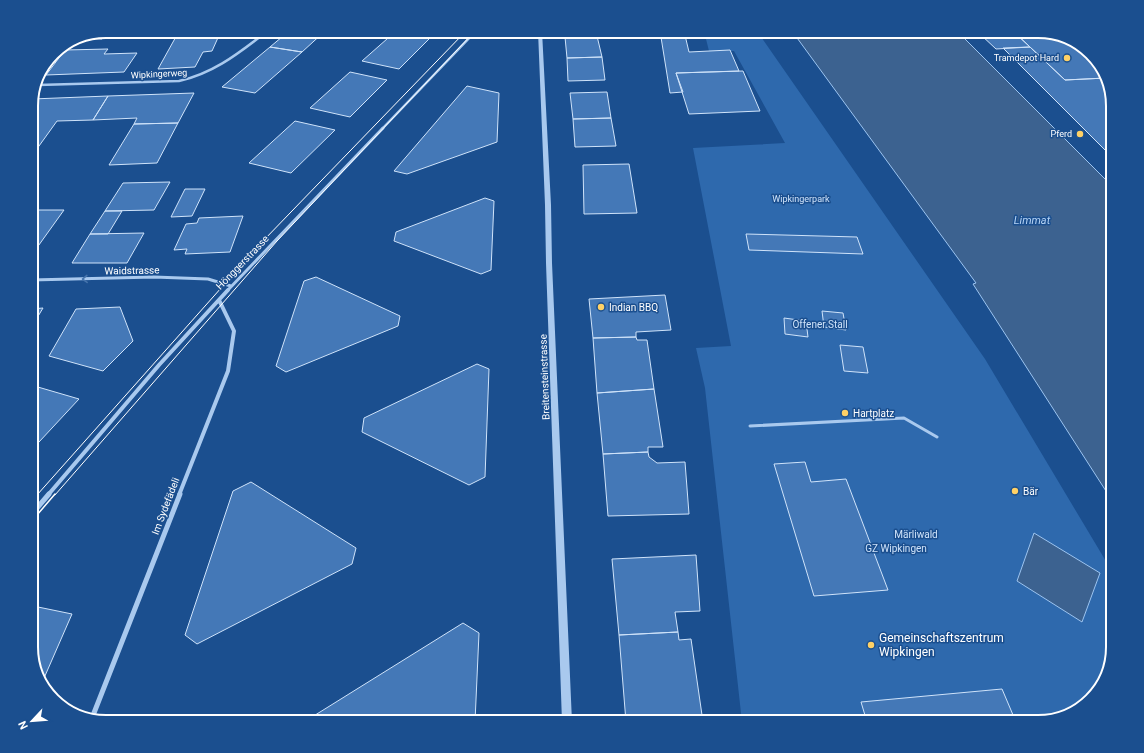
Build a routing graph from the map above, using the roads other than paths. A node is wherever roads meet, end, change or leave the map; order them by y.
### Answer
1 (258, 38) edge
2 (469, 38) edge
3 (540, 38) edge
4 (41, 85) edge
5 (38, 280) edge
6 (232, 286) junction
7 (219, 300) junction
8 (750, 426) dead end
9 (937, 437) dead end
10 (38, 507) edge
11 (94, 714) edge
12 (566, 715) edge

1 - 4 street, Wipkingerweg
2 - 6 street, Hönggerstrasse
3 - 12 street, Breitensteinstrasse
6 -> 5 street, Waidstrasse
6 - 7 street, Hönggerstrasse
7 - 10 street, Hönggerstrasse
7 - 11 street, Im Sydefädeli
8 - 9 lane

